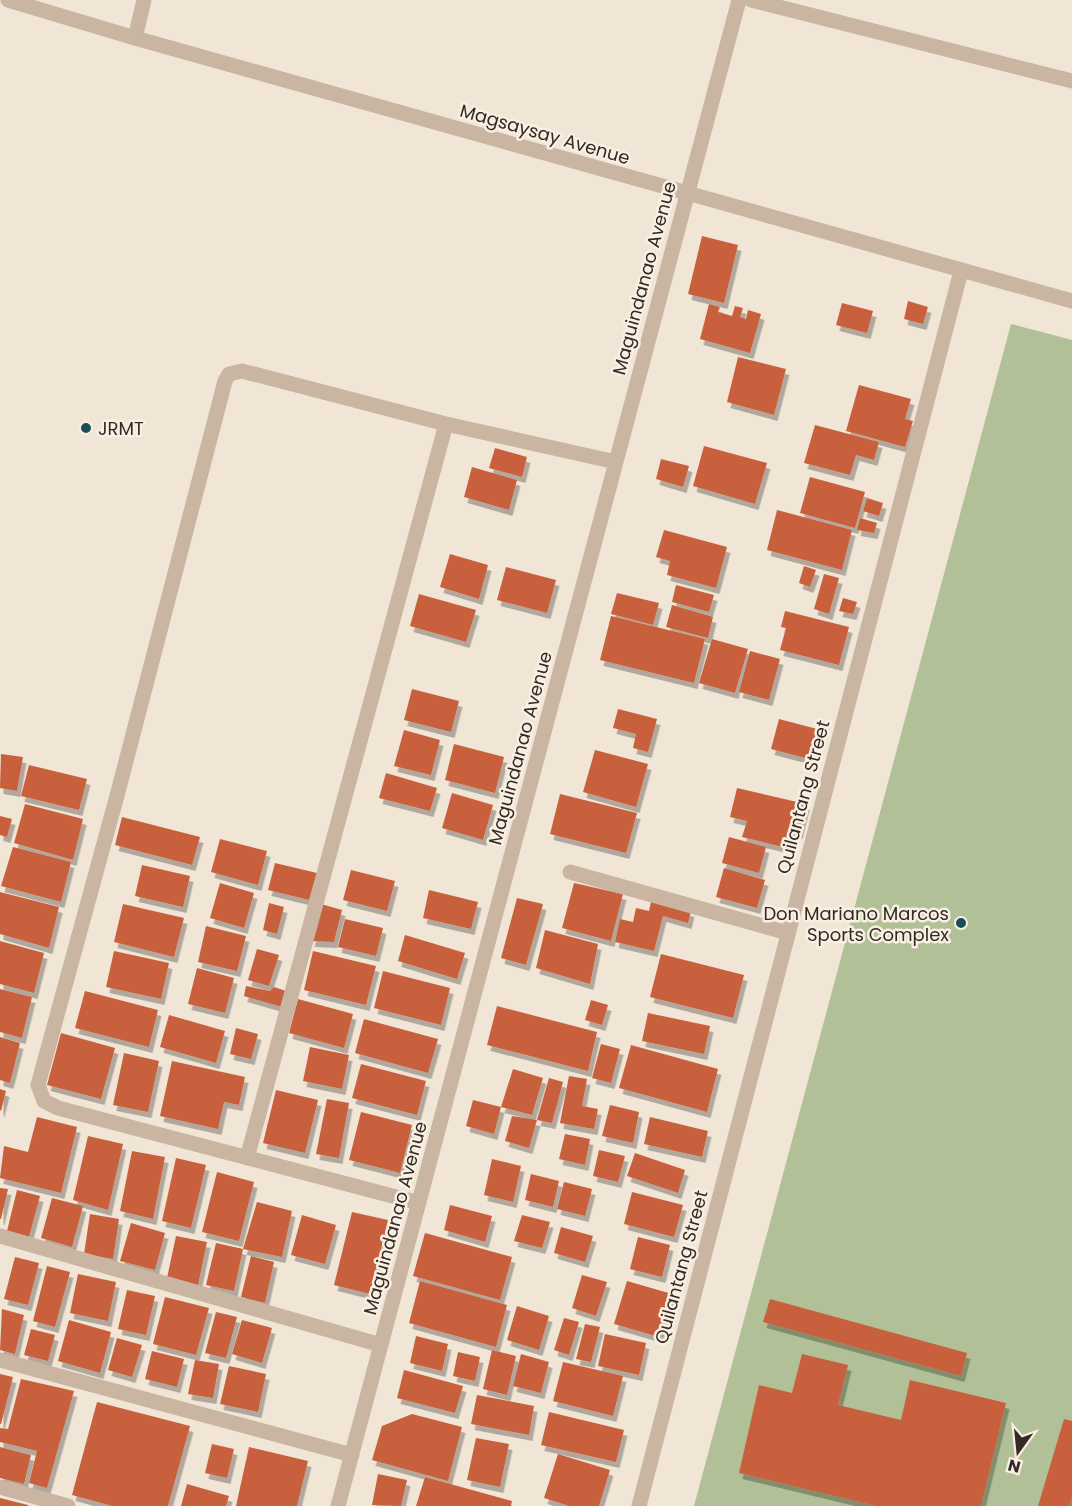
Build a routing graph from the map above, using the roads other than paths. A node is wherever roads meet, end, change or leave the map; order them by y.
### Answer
1 (8, 0) edge
2 (144, 0) edge
3 (739, 0) edge
4 (751, 0) edge
5 (135, 38) junction
6 (1072, 81) edge
7 (687, 194) junction
8 (961, 271) junction
9 (1072, 301) edge
10 (446, 424) junction
11 (616, 462) junction
12 (570, 872) dead end
13 (788, 933) junction
14 (247, 1158) junction
15 (419, 1203) junction
16 (0, 1236) edge
17 (381, 1345) junction
18 (0, 1360) edge
19 (352, 1455) junction
20 (0, 1487) edge
21 (68, 1506) edge
22 (338, 1506) edge
23 (639, 1506) edge

1 - 5 street, Magsaysay Avenue
2 - 5 street
3 - 7 street, Maguindanao Avenue
4 - 6 street
5 - 7 street, Magsaysay Avenue
7 - 8 street, Magsaysay Avenue
7 - 11 street, Maguindanao Avenue
8 - 9 street, Magsaysay Avenue
8 - 13 street, Quilantang Street
10 - 11 street
10 - 14 street
10 - 14 street
11 - 15 street, Maguindanao Avenue
12 - 13 street
13 - 23 street, Quilantang Street
14 - 15 street
15 - 17 street, Maguindanao Avenue
16 - 17 street
17 - 19 street, Maguindanao Avenue
18 - 19 street
19 - 22 street, Maguindanao Avenue
20 - 21 street

